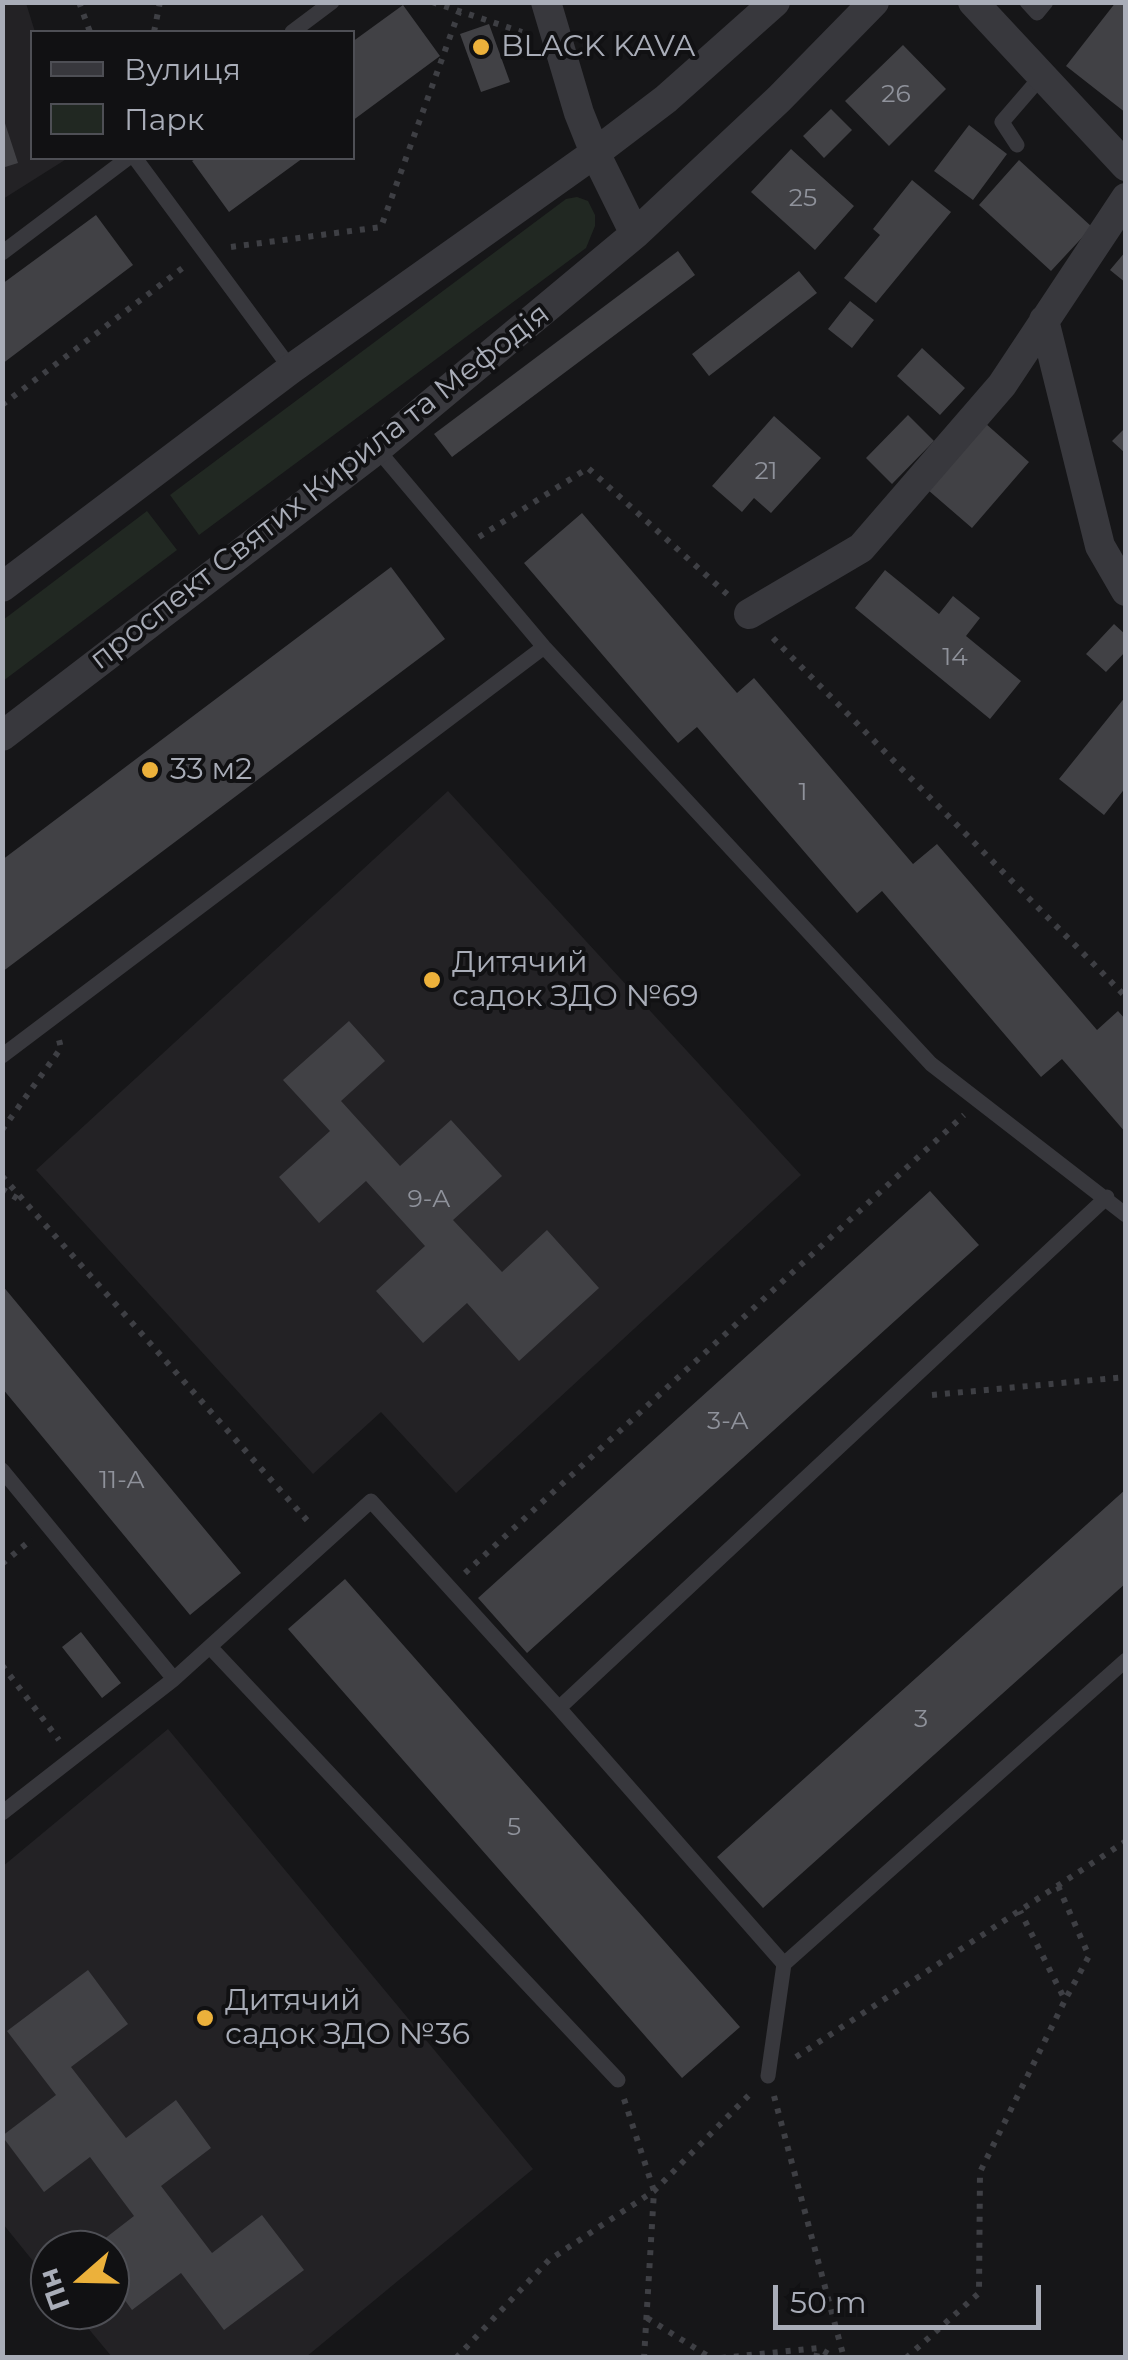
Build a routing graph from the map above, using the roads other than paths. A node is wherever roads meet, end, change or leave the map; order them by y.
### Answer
1 (332, 2) edge
2 (546, 2) edge
3 (775, 2) edge
4 (874, 2) edge
5 (973, 2) edge
6 (1027, 2) edge
7 (1046, 2) edge
8 (295, 30) edge
9 (1040, 78) junction
10 (1017, 145) dead end
11 (595, 153) junction
12 (128, 160) edge
13 (133, 160) edge
14 (1126, 166) edge
15 (1126, 198) edge
16 (635, 234) junction
17 (2, 253) edge
18 (1044, 320) junction
19 (291, 369) junction
20 (377, 449) junction
21 (2, 588) edge
22 (1126, 591) edge
23 (749, 614) road end
24 (544, 647) junction
25 (2, 736) edge
26 (2, 1056) edge
27 (1107, 1198) junction
28 (1126, 1214) edge
29 (2, 1470) edge
30 (210, 1647) junction
31 (1126, 1660) edge
32 (174, 1680) junction
33 (559, 1708) junction
34 (2, 1814) edge
35 (784, 1964) junction
36 (768, 2076) road end
37 (618, 2080) road end

1 - 8 lane
2 - 11 street
3 - 11 street
4 - 16 street, проспект Святих Кирила та Мефодія
5 - 9 street
6 - 7 lane
9 - 10 lane
9 - 14 street
11 - 16 street
11 - 19 street
12 - 17 lane
13 - 19 lane
15 - 18 street
16 - 20 street, проспект Святих Кирила та Мефодія
18 - 22 street
18 - 23 street
19 - 21 street
20 - 24 lane
20 - 25 street, проспект Святих Кирила та Мефодія
24 - 26 lane
24 - 27 lane
27 - 28 lane
27 - 33 lane
29 - 32 lane
30 - 32 lane
30 - 33 lane
30 - 37 lane
31 - 35 lane
32 - 34 lane
33 - 35 lane
35 - 36 lane

